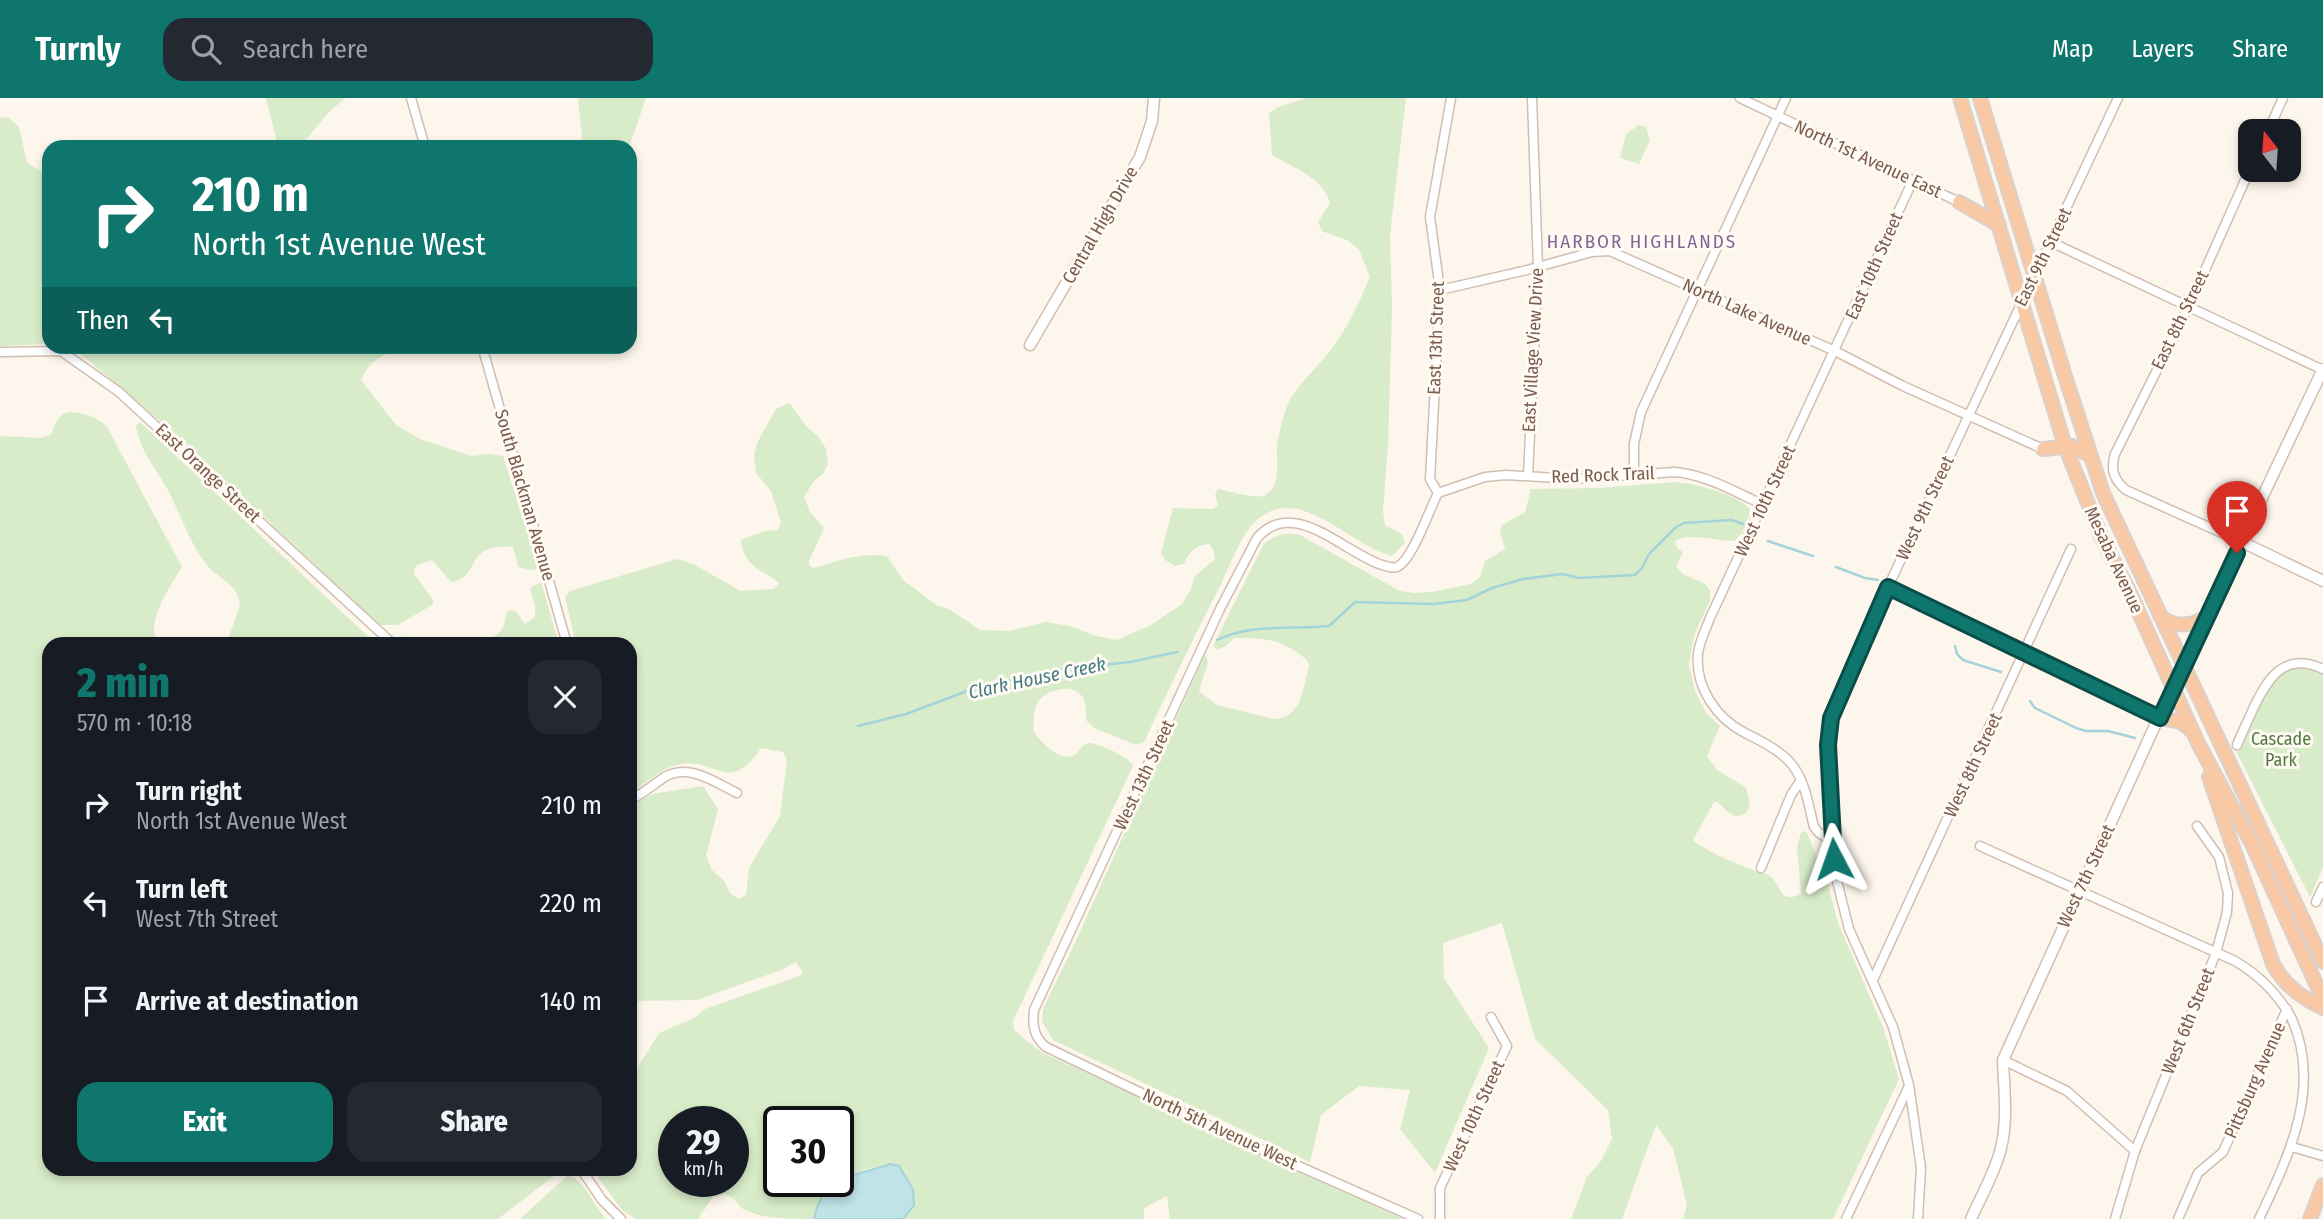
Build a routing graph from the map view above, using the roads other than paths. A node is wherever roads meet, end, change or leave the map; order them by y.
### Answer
1 (411, 98) edge
2 (1154, 98) edge
3 (1451, 98) edge
4 (1532, 98) edge
5 (1740, 98) edge
6 (1786, 98) edge
7 (1960, 98) edge
8 (1980, 98) edge
9 (2118, 98) edge
10 (2283, 98) edge
11 (1777, 117) junction
12 (2273, 119) edge
13 (423, 140) edge
14 (1913, 180) junction
15 (2244, 182) edge
16 (1959, 202) joint
17 (1999, 225) junction
18 (2051, 242) junction
19 (1538, 267) junction
20 (2034, 273) junction
21 (1440, 290) junction
22 (1698, 290) junction
23 (2022, 301) junction
24 (2189, 306) junction
25 (1030, 345) dead end
26 (42, 351) edge
27 (1835, 351) junction
28 (0, 352) edge
29 (65, 354) edge
30 (484, 354) edge
31 (2323, 369) edge
32 (1968, 417) junction
33 (2065, 446) junction
34 (2043, 449) junction
35 (2090, 455) junction
36 (1634, 474) junction
37 (1528, 476) junction
38 (2076, 477) junction
39 (1438, 493) junction
40 (1764, 505) junction
41 (2242, 542) junction
42 (2071, 549) dead end
43 (2323, 581) edge
44 (1888, 587) junction
45 (2160, 615) junction
46 (2207, 615) junction
47 (385, 637) edge
48 (565, 637) edge
49 (2024, 652) junction
50 (2184, 665) junction
51 (2323, 669) edge
52 (2172, 688) junction
53 (2160, 718) junction
54 (2192, 731) junction
55 (2198, 743) junction
56 (2237, 745) dead end
57 (1801, 780) junction
58 (737, 793) dead end
59 (637, 795) edge
60 (2197, 826) dead end
61 (1832, 841) junction
62 (1980, 846) dead end
63 (1761, 868) dead end
64 (2323, 887) edge
65 (2080, 890) junction
66 (2316, 902) dead end
67 (2216, 953) junction
68 (2323, 962) edge
69 (1873, 980) junction
70 (2323, 999) edge
71 (2323, 1008) edge
72 (2287, 1009) junction
73 (1491, 1017) dead end
74 (1033, 1026) joint
75 (2003, 1060) junction
76 (1909, 1085) junction
77 (2292, 1147) junction
78 (2135, 1151) junction
79 (2323, 1156) edge
80 (586, 1176) edge
81 (2323, 1185) edge
82 (621, 1219) edge
83 (1418, 1219) edge
84 (1440, 1219) edge
85 (1846, 1219) edge
86 (1918, 1219) edge
87 (1971, 1219) edge
88 (2115, 1219) edge
89 (2178, 1219) edge
90 (2259, 1219) edge
91 (2310, 1219) edge

1 - 13 street
2 - 25 street, Central High Drive
3 - 21 street, East 13th Street
4 - 19 street, East Village View Drive
5 - 11 street, North 1st Avenue East
6 - 11 street
7 - 17 highway, Mesaba Avenue
8 - 20 highway, Mesaba Avenue
9 - 18 street, East 9th Street
10 - 12 street
11 - 14 street, North 1st Avenue East
11 - 22 street
14 - 16 street, North 1st Avenue East
14 - 27 street, East 10th Street
15 - 24 street, East 8th Street
16 - 17 highway
17 - 23 highway, Mesaba Avenue
18 - 20 street, East 9th Street
18 - 24 street
19 - 21 street, North Lake Avenue
19 - 22 street, North Lake Avenue
19 - 37 street, East Village View Drive
20 - 23 street, East 9th Street
20 - 35 highway, Mesaba Avenue
21 - 39 street, East 13th Street
22 - 27 street, North Lake Avenue
22 - 36 street
23 - 32 street, East 9th Street
23 - 33 highway, Mesaba Avenue
24 - 31 street
24 - 41 street, East 8th Street
26 - 28 street, East Orange Street
27 - 32 street, North Lake Avenue
27 - 40 street, West 10th Street
29 - 47 street, East Orange Street
30 - 48 street, South Blackman Avenue
31 - 41 street, West 7th Street
32 - 34 street, North Lake Avenue
32 - 44 street, West 9th Street
33 - 34 highway
33 - 35 highway
33 - 38 highway, Mesaba Avenue
34 - 38 highway
35 - 45 highway, Mesaba Avenue
36 - 37 street, Red Rock Trail
36 - 40 street, Red Rock Trail
37 - 39 street, Red Rock Trail
38 - 52 highway, Mesaba Avenue
39 - 74 street, West 13th Street
40 - 57 street, West 10th Street
41 - 43 street
41 - 46 street, West 7th Street
42 - 49 street, West 8th Street
44 - 49 street
44 - 61 street, West 9th Street
45 - 46 highway
45 - 50 highway, Mesaba Avenue
46 - 50 street, West 7th Street
49 - 53 street
49 - 69 street, West 8th Street
50 - 52 street, West 7th Street
50 - 68 highway, Mesaba Avenue
51 - 56 street
52 - 53 street, West 7th Street
52 - 54 highway, Mesaba Avenue
53 - 54 highway
53 - 65 street, West 7th Street
54 - 55 highway, Mesaba Avenue
55 - 70 highway, Mesaba Avenue
55 - 71 highway
57 - 61 street
57 - 63 street
58 - 59 street
60 - 67 street, West 6th Street
61 - 69 street, West 9th Street
62 - 65 street
64 - 66 street
65 - 67 street
65 - 75 street, West 7th Street
67 - 72 street
67 - 78 street, West 6th Street
69 - 76 street, West 9th Street
72 - 77 street
72 - 89 street, Pittsburg Avenue
73 - 84 street, West 10th Street
74 - 83 street, North 5th Avenue West
75 - 78 street
75 - 87 street, West 7th Street
76 - 85 street
76 - 86 street, West 9th Street
77 - 79 street
77 - 90 street
78 - 88 street, West 6th Street
80 - 82 street
81 - 91 highway

